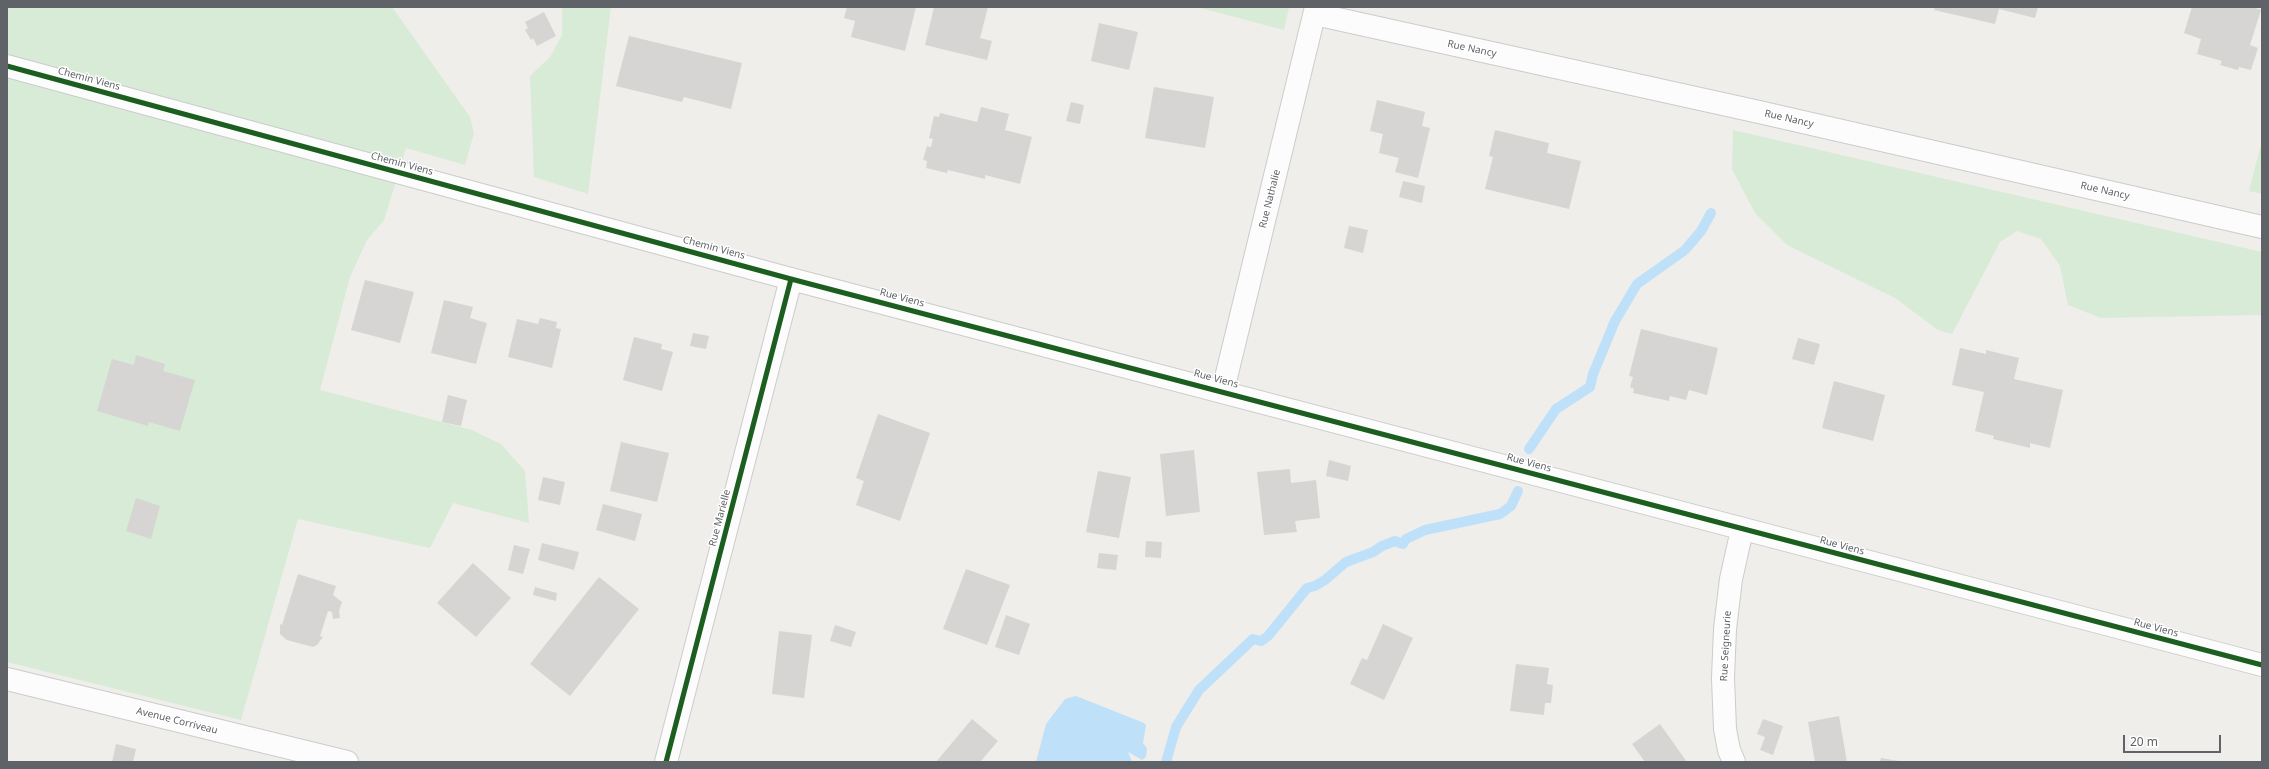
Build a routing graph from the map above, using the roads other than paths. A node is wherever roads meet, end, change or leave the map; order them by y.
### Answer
1 (1315, 10) edge
2 (7, 66) edge
3 (2262, 227) edge
4 (791, 279) junction
5 (1223, 390) junction
6 (1742, 530) junction
7 (2262, 665) edge
8 (7, 679) edge
9 (294, 756) edge
10 (347, 762) edge
11 (666, 762) edge
12 (1734, 762) edge

1 - 3 street, Rue Nancy
1 - 5 street, Rue Nathalie
2 - 4 street, Chemin Viens
4 - 5 street, Rue Viens
4 - 11 street, Rue Marielle
5 - 6 street, Rue Viens
6 - 7 street, Rue Viens
6 - 12 street, Rue Seigneurie
8 - 9 street, Avenue Corriveau
9 - 10 street, Avenue Corriveau

